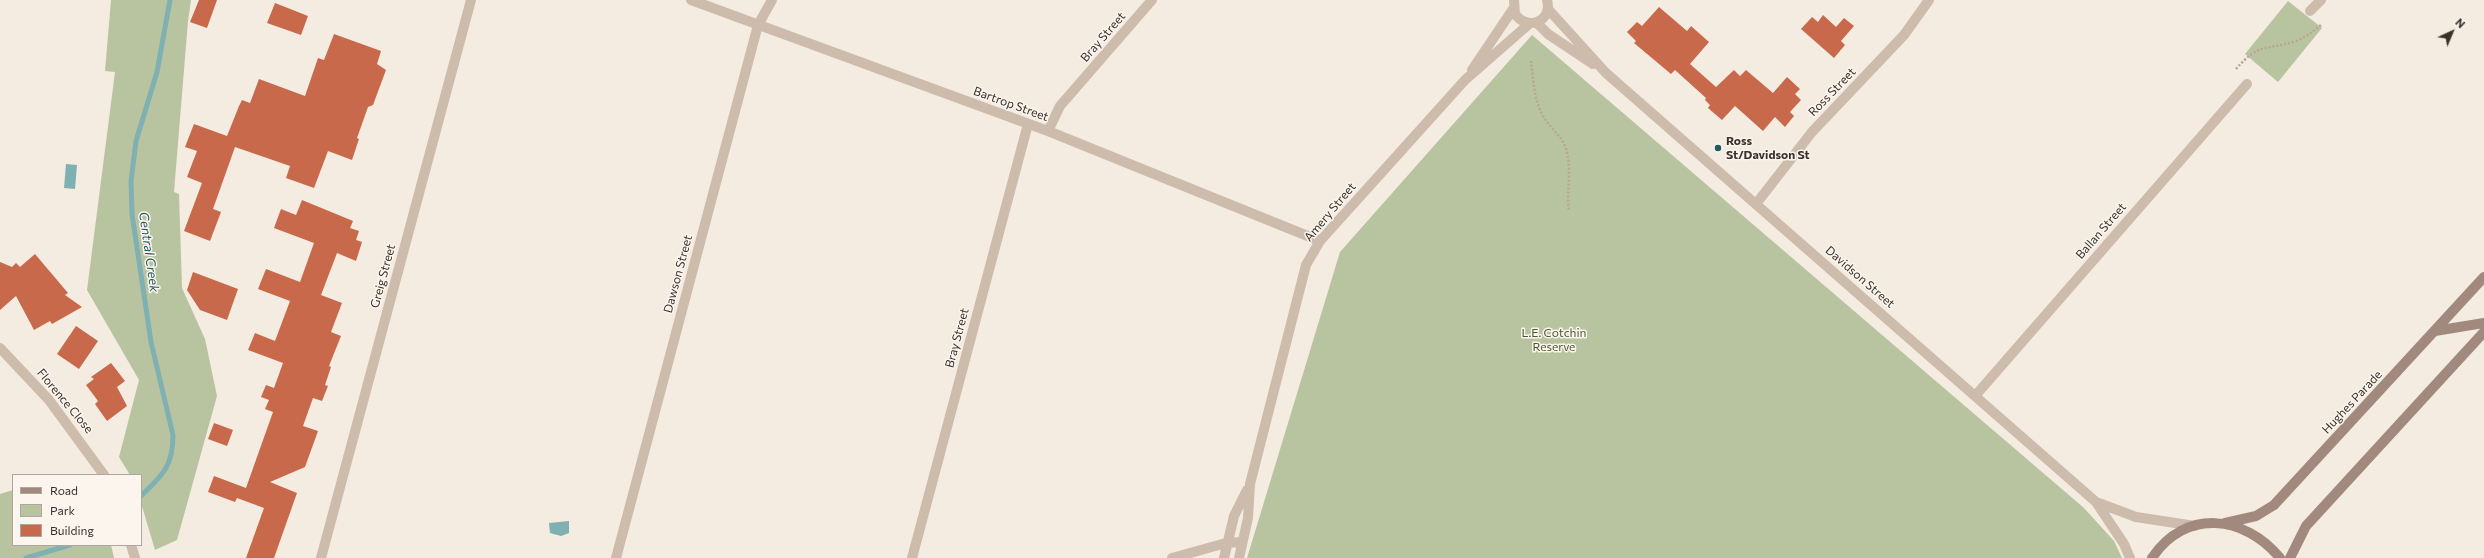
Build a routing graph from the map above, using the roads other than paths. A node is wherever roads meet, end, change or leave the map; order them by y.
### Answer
1 (471, 0) edge
2 (691, 0) edge
3 (772, 0) edge
4 (1152, 0) edge
5 (1929, 0) edge
6 (2320, 0) edge
7 (1513, 2) edge
8 (1548, 2) edge
9 (2310, 11) dead end
10 (1533, 23) junction
11 (758, 25) junction
12 (1606, 73) junction
13 (1465, 80) junction
14 (2247, 84) dead end
15 (1028, 124) junction
16 (1048, 131) junction
17 (1756, 204) junction
18 (1320, 240) junction
19 (2483, 280) edge
20 (2484, 323) edge
21 (2435, 331) junction
22 (2484, 332) edge
23 (0, 348) edge
24 (1975, 396) junction
25 (103, 474) edge
26 (1250, 484) junction
27 (2096, 502) junction
28 (2226, 524) junction
29 (2195, 526) junction
30 (1242, 542) junction
31 (1226, 543) junction
32 (131, 546) edge
33 (135, 558) edge
34 (321, 558) edge
35 (616, 558) edge
36 (912, 558) edge
37 (1172, 558) edge
38 (1224, 558) edge
39 (1239, 558) edge
40 (2130, 558) edge
41 (2152, 558) edge
42 (2280, 558) edge
43 (2290, 558) edge

1 - 34 street, Greig Street
2 - 11 street, Bartrop Street
3 - 11 street, Dawson Street
4 - 16 street, Bray Street
5 - 17 street, Ross Street
6 - 9 street
7 - 10 street, Davidson Street
7 - 13 street, Amery Street
8 - 10 street, Amery Street
8 - 12 street, Davidson Street
10 - 12 street, Davidson Street
10 - 13 street, Amery Street
11 - 15 street, Bartrop Street
11 - 35 street, Dawson Street
12 - 17 street, Davidson Street
13 - 18 street, Amery Street
14 - 24 street, Ballan Street
15 - 16 street, Bartrop Street
15 - 36 street, Bray Street
16 - 18 street, Bartrop Street
17 - 24 street, Davidson Street
18 - 26 street, Amery Street
19 - 21 street, Hughes Parade
20 - 21 street
21 - 28 street, Hughes Parade
22 - 43 street
23 - 25 street, Florence Close
24 - 27 street, Davidson Street
26 - 30 street, Amery Street
26 - 31 street, Amery Street
27 - 29 street, Davidson Street
27 - 40 street, Davidson Street
28 - 29 street
28 - 42 street
29 - 41 street
30 - 31 street
30 - 39 street, Amery Street
31 - 37 street
31 - 38 street, Amery Street
32 - 33 street

